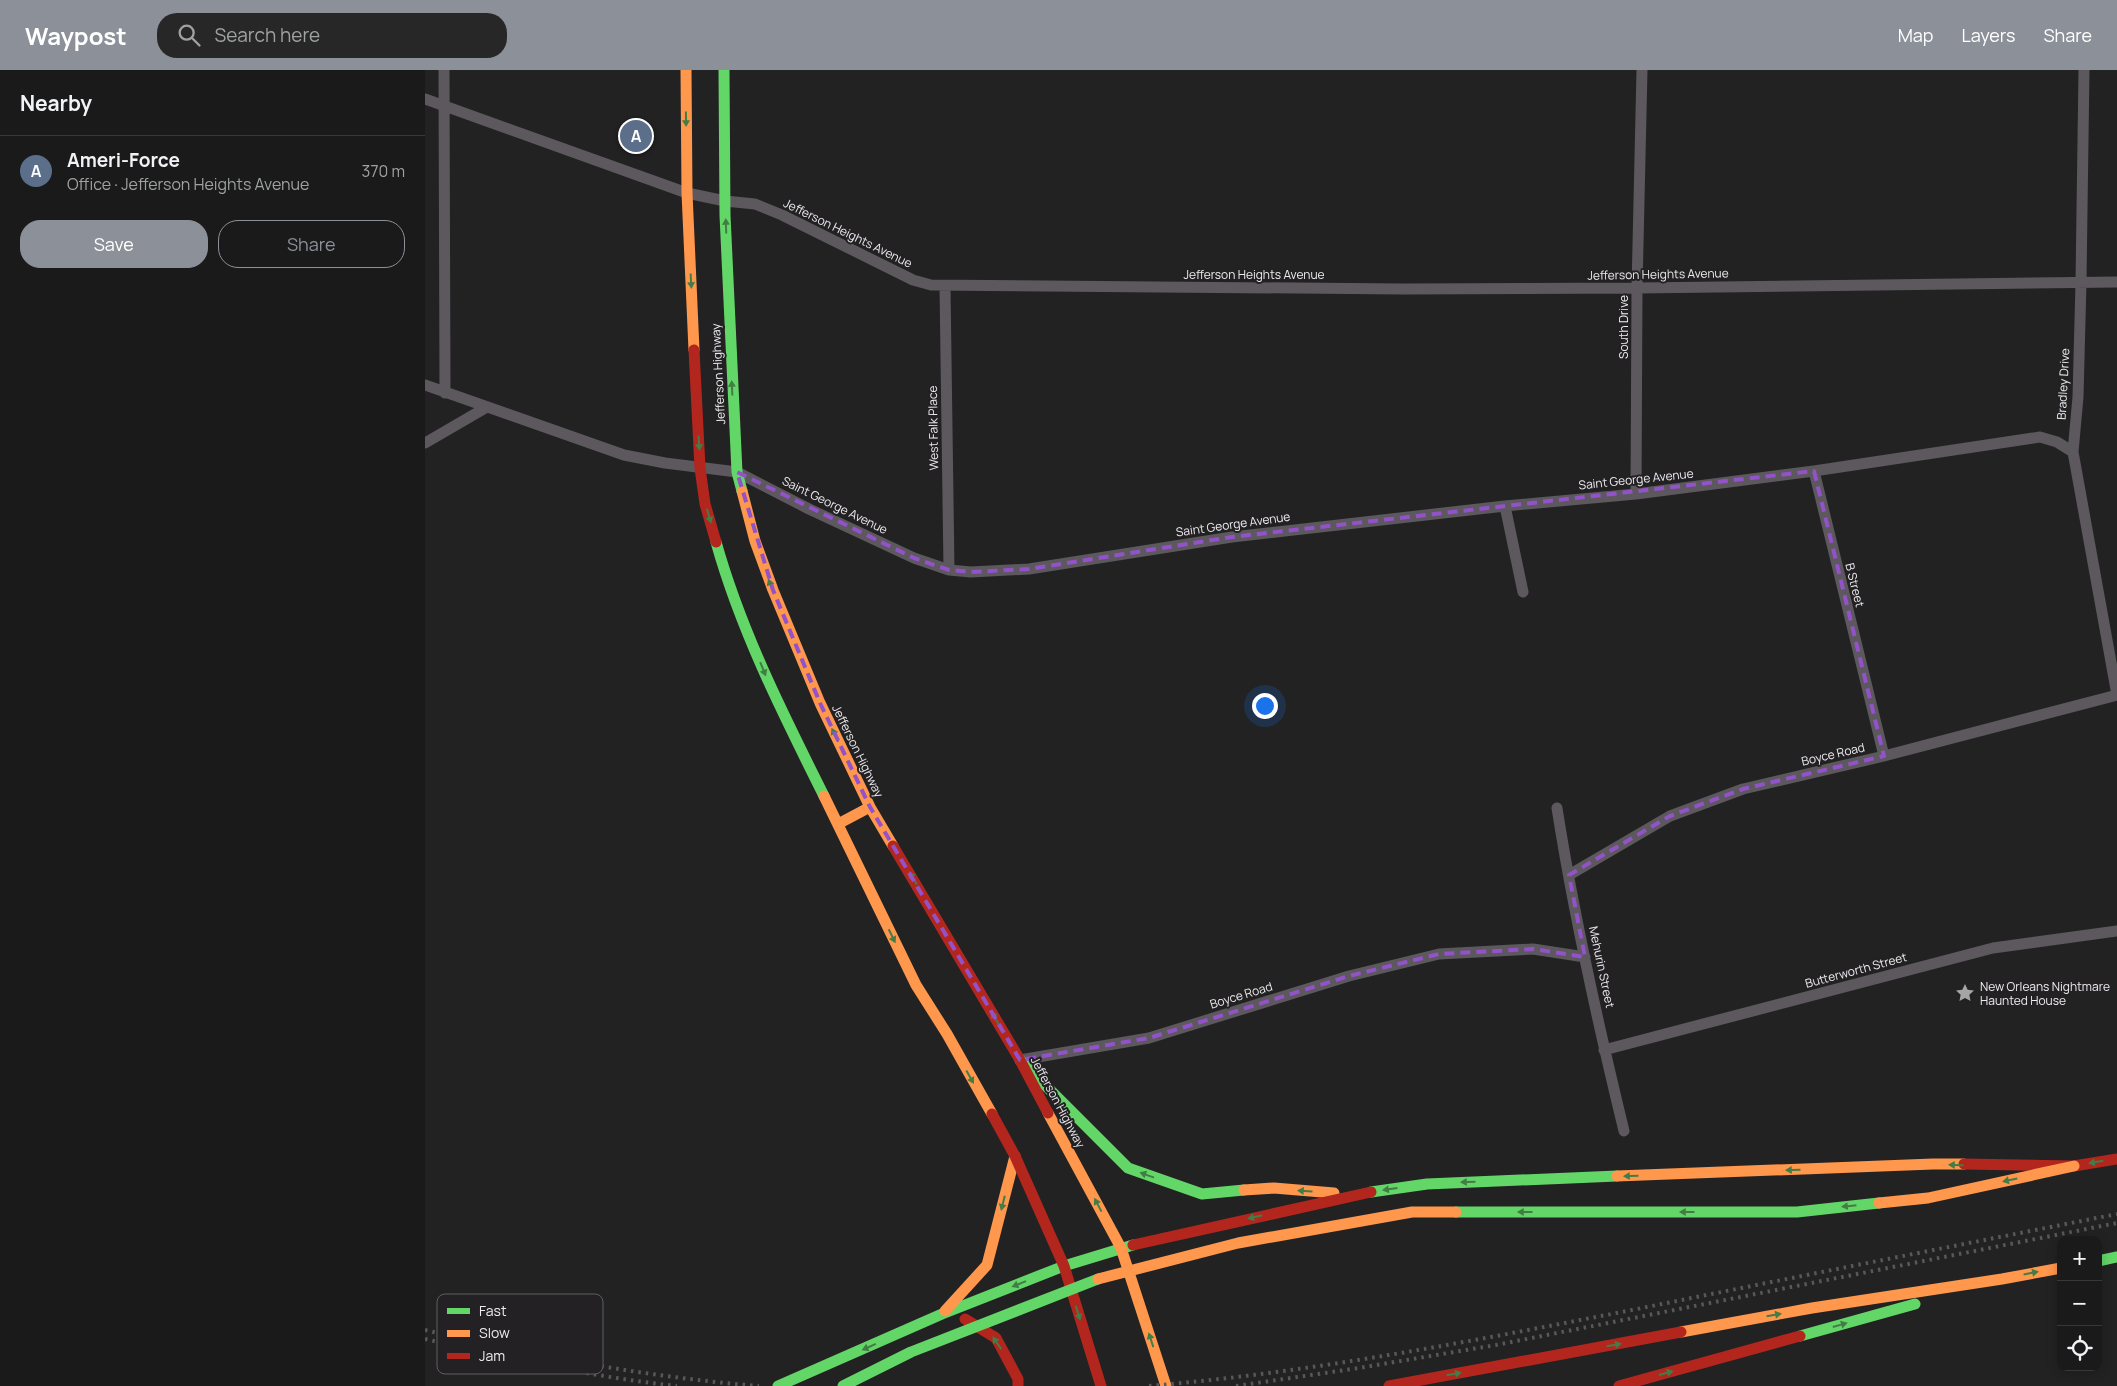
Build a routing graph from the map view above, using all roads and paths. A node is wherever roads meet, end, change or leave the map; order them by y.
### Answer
1 (444, 70) edge
2 (686, 70) edge
3 (724, 70) edge
4 (1642, 70) edge
5 (2084, 70) edge
6 (425, 99) edge
7 (444, 106) junction
8 (687, 193) junction
9 (725, 201) junction
10 (2081, 282) junction
11 (2117, 282) edge
12 (945, 286) junction
13 (1637, 288) junction
14 (425, 385) edge
15 (445, 393) junction
16 (487, 407) junction
17 (425, 443) edge
18 (2073, 452) junction
19 (700, 468) junction
20 (1814, 471) junction
21 (737, 472) junction
22 (1636, 494) junction
23 (1505, 506) junction
24 (949, 570) junction
25 (1523, 592) dead end
26 (2117, 695) edge
27 (1885, 756) junction
28 (870, 807) junction
29 (1557, 808) dead end
30 (838, 824) junction
31 (1569, 875) junction
32 (2117, 931) edge
33 (1585, 957) junction
34 (1604, 1050) junction
35 (1020, 1060) junction
36 (1624, 1131) dead end
37 (1015, 1156) junction
38 (2117, 1159) edge
39 (2074, 1166) junction
40 (1354, 1194) junction
41 (1121, 1248) junction
42 (2117, 1257) edge
43 (2102, 1259) edge
44 (1064, 1266) junction
45 (2057, 1269) edge
46 (2002, 1279) junction
47 (942, 1314) junction
48 (778, 1386) edge
49 (843, 1386) edge
50 (1018, 1386) edge
51 (1101, 1386) edge
52 (1166, 1386) edge
53 (1389, 1386) edge
54 (1619, 1386) edge

1 - 7 street
2 -> 8 main road, Jefferson Highway
3 - 9 main road, Jefferson Highway
4 - 13 street, South Drive
5 - 10 street, Bradley Drive
6 - 7 street, Jefferson Heights Avenue
7 - 8 street, Jefferson Heights Avenue
7 - 15 street
8 - 9 street, Jefferson Heights Avenue
8 -> 19 main road, Jefferson Highway
9 - 12 street, Jefferson Heights Avenue
21 -> 9 main road, Jefferson Highway
10 - 11 street, Jefferson Heights Avenue
10 - 13 street, Jefferson Heights Avenue
10 - 18 street, Bradley Drive
12 - 13 street, Jefferson Heights Avenue
12 - 24 street, West Falk Place
13 - 22 street, South Drive
14 - 15 street, Saint George Avenue
15 - 16 street, Saint George Avenue
16 - 17 street
16 - 19 street, Saint George Avenue
18 - 20 street, Saint George Avenue
18 - 26 street, Bradley Drive
19 - 21 street, Saint George Avenue
19 -> 30 main road, Jefferson Highway
20 - 22 street, Saint George Avenue
20 - 27 street, B Street
21 - 24 street, Saint George Avenue
28 -> 21 main road, Jefferson Highway
22 - 23 street, Saint George Avenue
23 - 24 street, Saint George Avenue
23 - 25 street
26 - 27 street, Boyce Road
27 - 31 street, Boyce Road
28 - 30 main road
35 -> 28 main road, Jefferson Highway
29 - 31 street, Mehurin Street
30 -> 37 main road, Jefferson Highway
31 - 33 street, Mehurin Street
32 - 34 street, Butterworth Street
33 - 34 street, Mehurin Street
33 - 35 street, Boyce Road
34 - 36 street, Mehurin Street
40 -> 35 main road
41 -> 35 main road, Jefferson Highway
37 - 44 main road, Jefferson Highway
37 -> 47 main road
38 -> 39 main road
39 -> 40 main road, bridge
39 -> 49 main road, bridge
40 -> 41 main road
41 - 44 main road
52 -> 41 main road, Jefferson Highway
42 - 43 main road
44 -> 47 main road
44 -> 51 main road, Jefferson Highway
46 -> 45 main road
53 -> 46 main road
54 -> 46 main road
47 -> 48 main road
50 -> 47 main road

